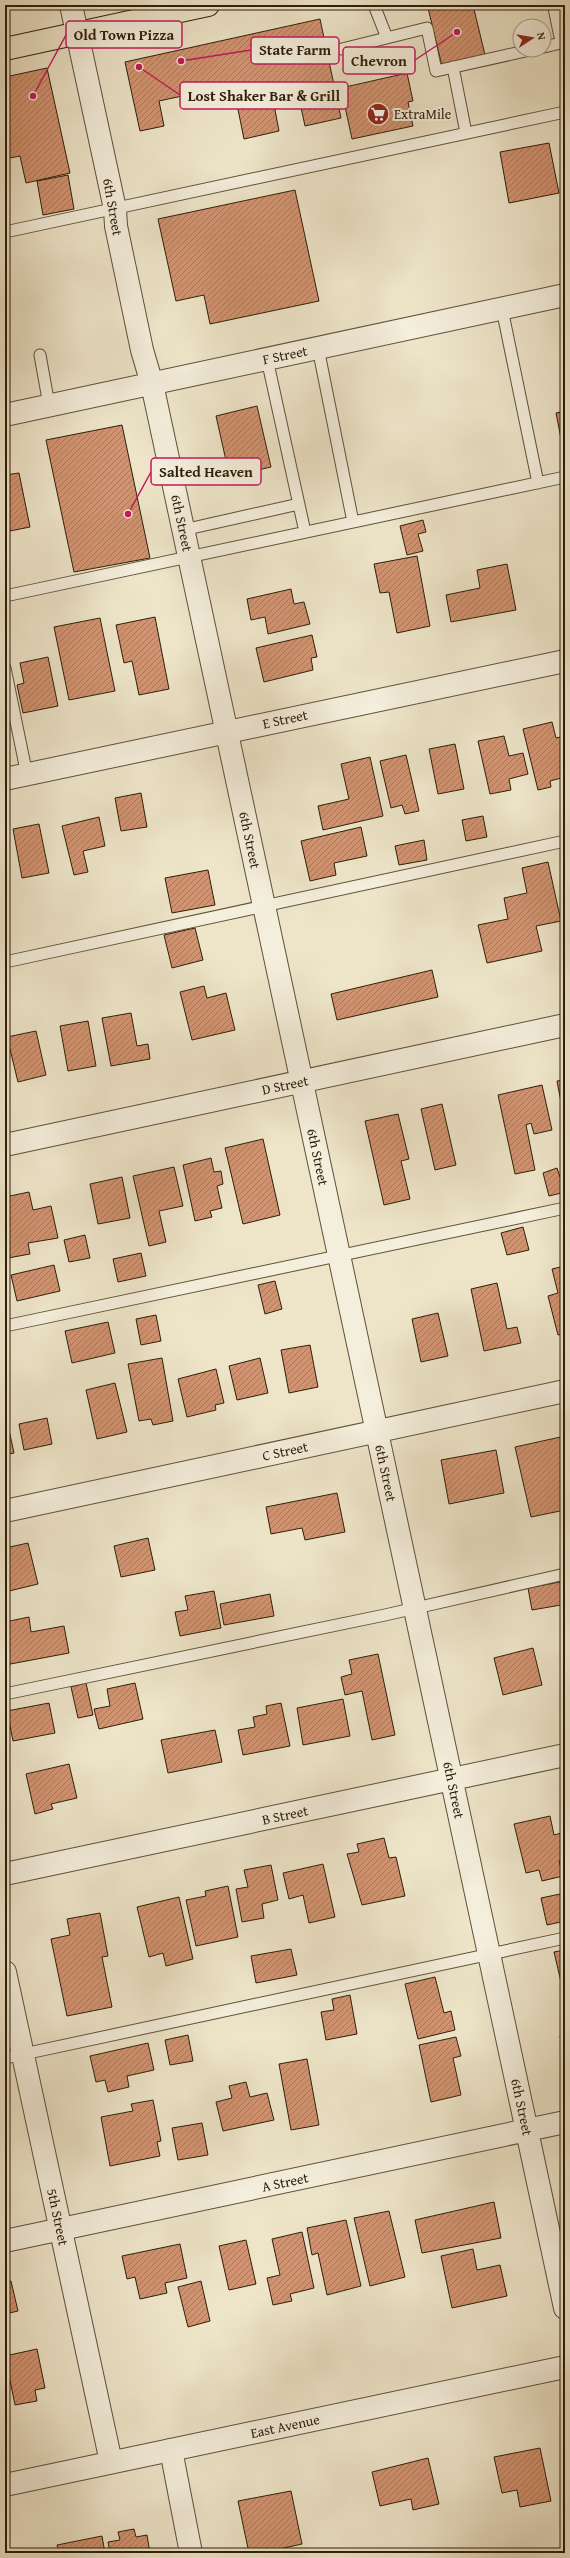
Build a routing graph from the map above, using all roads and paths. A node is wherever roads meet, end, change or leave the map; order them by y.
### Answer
1 (71, 5) edge
2 (208, 5) edge
3 (374, 5) edge
4 (559, 5) edge
5 (77, 33) junction
6 (565, 34) edge
7 (387, 38) junction
8 (565, 42) edge
9 (552, 45) edge
10 (5, 48) edge
11 (342, 49) dead end
12 (512, 54) edge
13 (453, 67) junction
14 (565, 112) edge
15 (466, 133) junction
16 (115, 209) junction
17 (5, 232) edge
18 (565, 295) edge
19 (502, 309) junction
20 (318, 348) junction
21 (40, 355) dead end
22 (267, 359) junction
23 (152, 384) junction
24 (49, 406) junction
25 (5, 415) edge
26 (565, 477) edge
27 (538, 483) junction
28 (299, 504) junction
29 (352, 522) junction
30 (183, 530) junction
31 (305, 532) junction
32 (189, 557) junction
33 (5, 596) edge
34 (565, 661) edge
35 (5, 668) edge
36 (227, 732) junction
37 (27, 774) junction
38 (5, 779) edge
39 (565, 841) edge
40 (264, 906) junction
41 (5, 962) edge
42 (565, 1025) edge
43 (302, 1081) junction
44 (5, 1145) edge
45 (565, 1208) edge
46 (339, 1255) junction
47 (5, 1326) edge
48 (565, 1391) edge
49 (377, 1431) junction
50 (5, 1511) edge
51 (565, 1574) edge
52 (415, 1608) junction
53 (5, 1694) edge
54 (565, 1755) edge
55 (452, 1779) junction
56 (5, 1874) edge
57 (565, 1938) edge
58 (489, 1954) junction
59 (5, 1972) edge
60 (14, 2056) edge
61 (565, 2122) edge
62 (527, 2130) junction
63 (60, 2230) junction
64 (5, 2241) edge
65 (565, 2308) edge
66 (565, 2367) edge
67 (171, 2450) junction
68 (110, 2462) junction
69 (5, 2485) edge
70 (191, 2553) edge

1 - 5 street, 6th Street
2 - 5 main road
3 - 7 lane
4 - 6 street
5 - 10 main road
5 - 16 street, 6th Street
7 - 11 lane
7 - 13 lane
8 - 9 lane
12 - 13 lane
13 - 15 lane
14 - 15 lane
15 - 16 lane
16 - 17 lane
16 - 23 street, 6th Street
18 - 19 street, F Street
19 - 20 street, F Street
19 - 27 lane
20 - 22 street, F Street
20 - 29 lane
21 - 24 lane
22 - 23 street, F Street
22 - 28 lane
23 - 24 street, F Street
23 - 30 street, 6th Street
24 - 25 street, F Street
26 - 27 lane
27 - 29 lane
28 - 30 lane
28 - 31 lane
29 - 31 lane
30 - 32 street, 6th Street
31 - 32 lane
32 - 33 lane
32 - 36 street, 6th Street
34 - 36 street, E Street
35 - 37 lane
36 - 37 street, E Street
36 - 40 street, 6th Street
37 - 38 street, E Street
39 - 40 lane
40 - 41 lane
40 - 43 street, 6th Street
42 - 43 street, D Street
43 - 44 street, D Street
43 - 46 street, 6th Street
45 - 46 lane
46 - 47 lane
46 - 49 street, 6th Street
48 - 49 street, C Street
49 - 50 street, C Street
49 - 52 street, 6th Street
51 - 52 lane
52 - 53 lane
52 - 55 street, 6th Street
54 - 55 street, B Street
55 - 56 street, B Street
55 - 58 street, 6th Street
57 - 58 lane
58 - 60 lane
58 - 62 street, 6th Street
59 - 60 street, 5th Street
60 - 63 street, 5th Street
61 - 62 street, A Street
62 - 63 street, A Street
62 - 65 street, 6th Street
63 - 64 street, A Street
63 - 68 street, 5th Street
66 - 67 street, East Avenue
67 - 68 street, East Avenue
67 - 70 street
68 - 69 street, East Avenue

